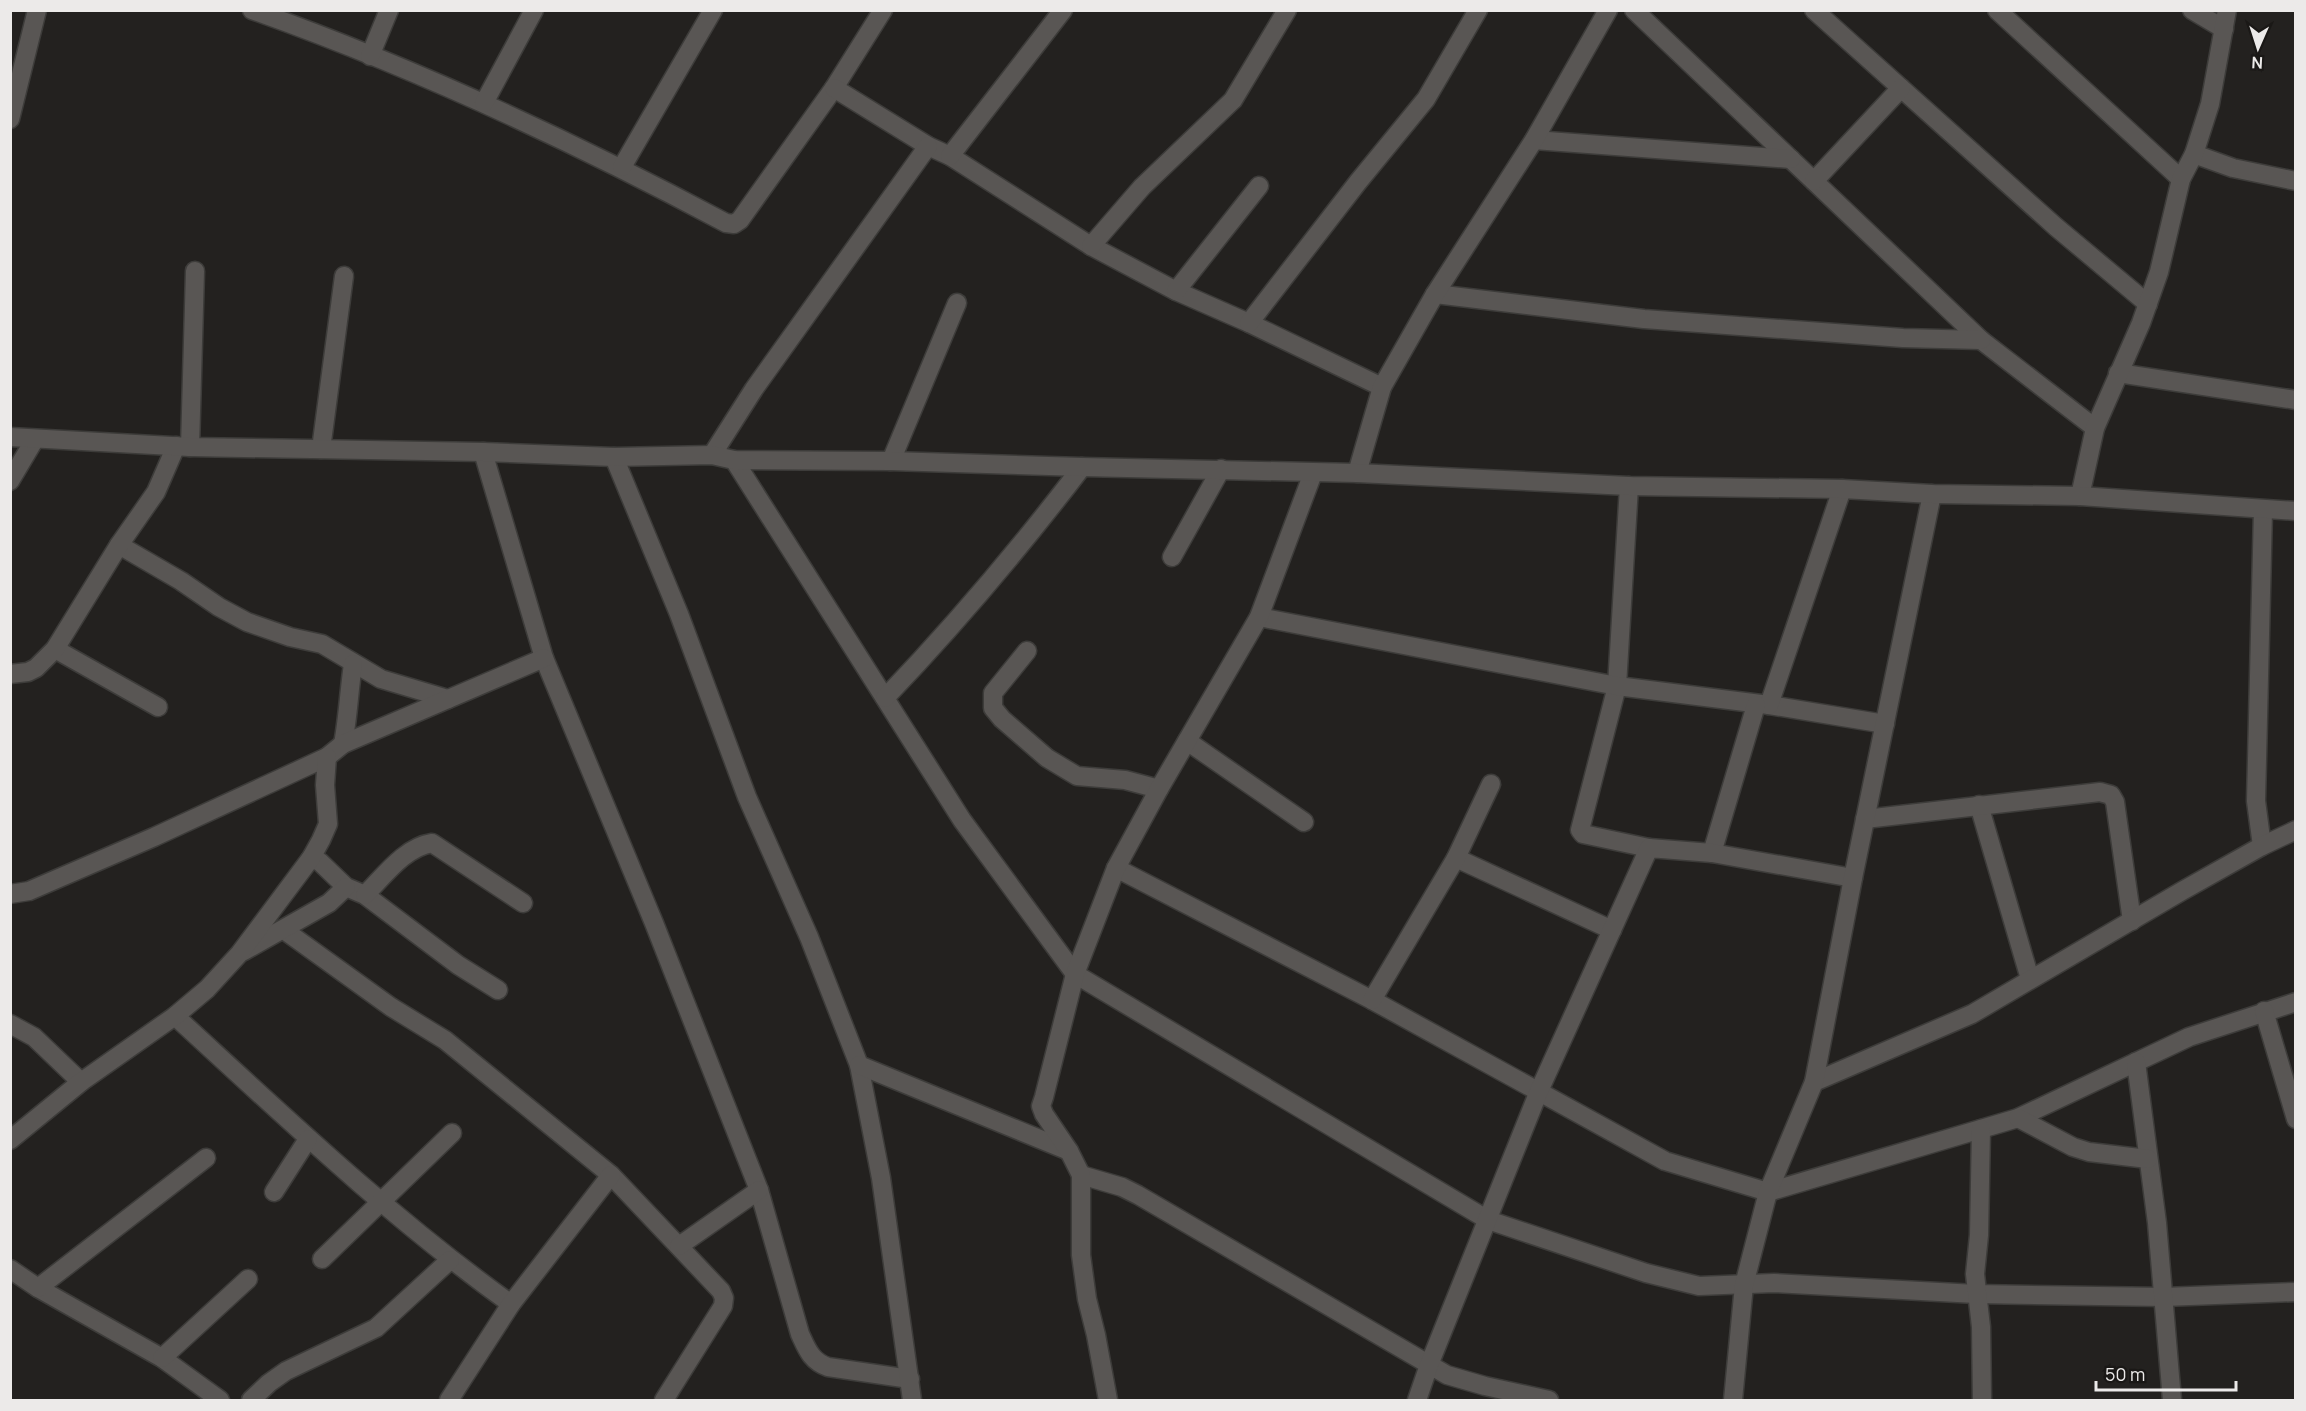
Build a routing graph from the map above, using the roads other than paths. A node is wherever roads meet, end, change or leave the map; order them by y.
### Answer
1 (37, 10) edge
2 (252, 10) edge
3 (389, 10) edge
4 (534, 10) edge
5 (713, 10) edge
6 (883, 10) edge
7 (1064, 10) edge
8 (1287, 10) edge
9 (1478, 10) edge
10 (1608, 10) edge
11 (1814, 10) edge
12 (1997, 10) edge
13 (2192, 10) edge
14 (2227, 10) edge
15 (1637, 12) edge
16 (291, 17) edge
17 (2224, 29) junction
18 (370, 56) junction
19 (834, 88) junction
20 (1901, 88) junction
21 (484, 103) junction
22 (11, 116) edge
23 (1534, 140) junction
24 (928, 146) junction
25 (2194, 154) junction
26 (950, 156) junction
27 (1791, 159) junction
28 (622, 167) junction
29 (2181, 179) junction
30 (1814, 181) junction
31 (2295, 181) edge
32 (1258, 186) dead end
33 (1091, 246) junction
34 (195, 271) dead end
35 (344, 276) dead end
36 (1176, 291) junction
37 (1436, 294) junction
38 (957, 303) dead end
39 (2148, 304) junction
40 (1249, 323) junction
41 (1981, 340) junction
42 (2118, 373) junction
43 (1382, 387) junction
44 (2295, 400) edge
45 (2094, 428) junction
46 (10, 437) edge
47 (35, 439) junction
48 (183, 447) junction
49 (321, 448) junction
50 (483, 452) junction
51 (712, 454) junction
52 (614, 457) junction
53 (734, 460) junction
54 (891, 461) junction
55 (1082, 467) junction
56 (1221, 469) junction
57 (1313, 473) junction
58 (1357, 473) junction
59 (10, 481) edge
60 (1629, 486) junction
61 (1842, 489) junction
62 (1932, 494) junction
63 (2080, 496) junction
64 (2263, 510) junction
65 (2295, 512) edge
66 (119, 545) junction
67 (1172, 557) dead end
68 (1259, 617) junction
69 (55, 649) junction
70 (1027, 651) dead end
71 (544, 658) junction
72 (352, 664) junction
73 (10, 674) edge
74 (1617, 686) junction
75 (885, 698) junction
76 (448, 699) junction
77 (1762, 705) junction
78 (158, 707) dead end
79 (1885, 724) junction
80 (1187, 741) junction
81 (343, 744) junction
82 (327, 757) junction
83 (1491, 784) dead end
84 (1159, 789) junction
85 (1979, 805) junction
86 (1865, 819) junction
87 (1304, 822) dead end
88 (2295, 830) edge
89 (2262, 846) junction
90 (1649, 848) junction
91 (1712, 853) junction
92 (311, 858) junction
93 (1456, 858) junction
94 (1116, 868) junction
95 (1853, 878) junction
96 (346, 887) junction
97 (10, 894) edge
98 (365, 895) junction
99 (523, 903) dead end
100 (2132, 921) junction
101 (284, 930) junction
102 (1612, 930) junction
103 (240, 953) junction
104 (1075, 974) junction
105 (2030, 979) junction
106 (498, 990) dead end
107 (1372, 1000) junction
108 (2295, 1002) edge
109 (2264, 1011) junction
110 (175, 1016) junction
111 (10, 1024) edge
112 (2136, 1062) junction
113 (859, 1065) junction
114 (81, 1082) junction
115 (1814, 1082) junction
116 (1539, 1091) junction
117 (2018, 1118) junction
118 (2295, 1119) edge
119 (1981, 1129) junction
120 (452, 1133) dead end
121 (308, 1139) junction
122 (10, 1140) edge
123 (1069, 1151) junction
124 (206, 1158) dead end
125 (2148, 1158) junction
126 (611, 1175) junction
127 (1081, 1176) junction
128 (759, 1190) junction
129 (274, 1191) dead end
130 (1768, 1192) junction
131 (382, 1202) junction
132 (1488, 1220) junction
133 (679, 1246) junction
134 (322, 1259) dead end
135 (450, 1260) junction
136 (10, 1269) edge
137 (248, 1279) dead end
138 (1744, 1286) junction
139 (38, 1288) junction
140 (2295, 1292) edge
141 (1976, 1294) junction
142 (2164, 1297) junction
143 (512, 1304) junction
144 (162, 1358) junction
145 (1429, 1365) junction
146 (910, 1379) junction
147 (220, 1401) edge
148 (251, 1401) edge
149 (449, 1401) edge
150 (664, 1401) edge
151 (912, 1401) edge
152 (1108, 1401) edge
153 (1417, 1401) edge
154 (1549, 1401) edge
155 (1733, 1401) edge
156 (1982, 1401) edge
157 (2172, 1401) edge

1 - 22 street
2 - 16 street
3 - 18 street
4 - 21 street
5 - 28 street
6 - 19 street
7 - 26 street
8 - 33 street
9 - 40 street
10 - 23 street
11 - 20 street
12 - 29 street
13 - 17 street
14 - 17 street
15 - 27 street
16 - 18 street
17 - 25 street
18 - 21 street
19 - 24 street
19 - 28 street
20 - 30 street
20 - 39 street
21 - 28 street
23 - 27 street
23 - 37 street
24 - 26 street
24 - 51 street
25 - 29 street
25 - 31 street
26 - 33 street
27 - 30 street
29 - 39 street
30 - 41 street
32 - 36 street
33 - 36 street
34 - 48 street
35 - 49 street
36 - 40 street
37 - 41 street
37 - 43 street
38 - 54 street
39 - 42 street
40 - 43 street
41 - 45 street
42 - 44 street
42 - 45 street
43 - 58 street
45 - 63 street
46 - 47 street
47 - 48 street
47 - 59 street
48 - 49 street
48 - 66 street
49 - 50 street
50 - 52 street
50 - 71 street
51 - 52 street
51 - 53 street
52 - 113 street
53 - 54 street
53 - 75 street
54 - 55 street
55 - 56 street
55 - 75 street
56 - 57 street
56 - 67 street
57 - 58 street
57 - 68 street
58 - 60 street
60 - 61 street
60 - 74 street
61 - 62 street
61 - 77 street
62 - 63 street
62 - 79 street
63 - 64 street
64 - 65 street
64 - 89 street
66 - 69 street
66 - 72 street
68 - 74 street
68 - 80 street
69 - 73 street
69 - 78 street
70 - 84 street
71 - 76 street
71 - 128 street
72 - 76 street
72 - 81 street
74 - 77 street
74 - 90 street
75 - 104 street
76 - 81 street
77 - 79 street
77 - 91 street
79 - 86 street
80 - 84 street
80 - 87 street
81 - 82 street
82 - 92 street
82 - 97 street
83 - 93 street
84 - 94 street
85 - 86 street
85 - 100 street
85 - 105 street
86 - 95 street
88 - 89 street
89 - 100 street
90 - 91 street
90 - 102 street
91 - 95 street
92 - 96 street
92 - 103 street
93 - 102 street
93 - 107 street
94 - 104 street
94 - 107 street
95 - 115 street
96 - 98 street
96 - 101 street
98 - 99 street
98 - 106 street
100 - 105 street
101 - 103 street
101 - 126 street
102 - 116 street
103 - 110 street
104 - 123 street
104 - 132 street
105 - 115 street
107 - 116 street
108 - 109 street
109 - 112 street
109 - 118 street
110 - 114 street
110 - 121 street
111 - 114 street
112 - 117 street
112 - 125 street
113 - 123 street
113 - 146 street
114 - 122 street
115 - 130 street
116 - 130 street
116 - 132 street
117 - 119 street
117 - 125 street
119 - 130 street
119 - 141 street
120 - 131 street
121 - 129 street
121 - 131 street
123 - 127 street
124 - 139 street
125 - 142 street
126 - 133 street
126 - 143 street
127 - 145 street
127 - 152 street
128 - 133 street
128 - 146 street
130 - 138 street
131 - 134 street
131 - 135 street
132 - 138 street
132 - 145 street
133 - 150 street
135 - 143 street
135 - 148 street
136 - 139 street
137 - 144 street
138 - 141 street
138 - 155 street
139 - 144 street
140 - 142 street
141 - 142 street
141 - 156 street
142 - 157 street
143 - 149 street
144 - 147 street
145 - 153 street
145 - 154 street
146 - 151 street

